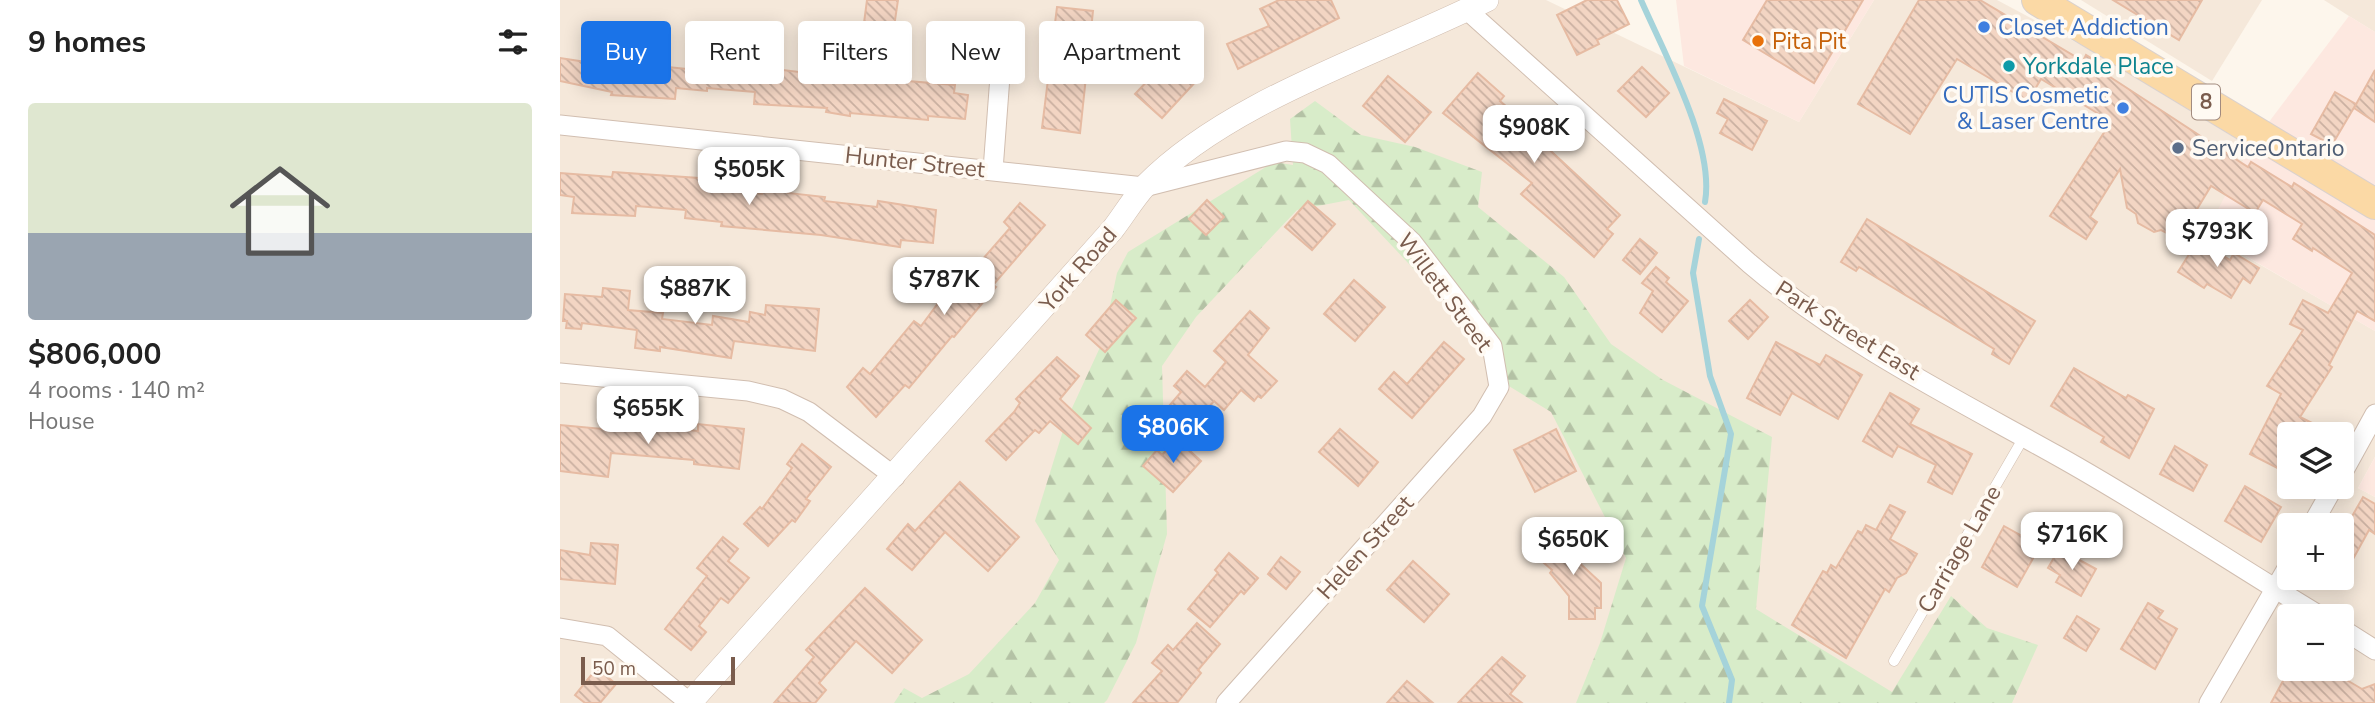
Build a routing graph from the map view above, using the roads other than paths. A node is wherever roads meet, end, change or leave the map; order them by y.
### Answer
1 (2037, 0) edge
2 (1477, 5) edge
3 (999, 84) edge
4 (560, 125) edge
5 (993, 170) junction
6 (1144, 187) junction
7 (2375, 204) edge
8 (560, 373) edge
9 (1499, 387) joint
10 (2375, 414) edge
11 (2024, 437) junction
12 (2354, 452) edge
13 (895, 477) junction
14 (2277, 586) edge
15 (2275, 589) junction
16 (2300, 604) edge
17 (560, 628) edge
18 (2354, 637) edge
19 (2375, 650) edge
20 (1894, 660) dead end
21 (690, 703) edge
22 (1227, 703) edge
23 (2209, 703) edge

1 - 7 main road, 8
2 - 6 street, York Road
2 - 11 street, Park Street East
3 - 5 street
4 - 5 street, Hunter Street
5 - 6 street, Hunter Street
6 - 9 street, Willett Street
6 - 13 street, York Road
8 - 13 street
9 - 22 street, Helen Street
10 - 12 street
11 - 15 street, Park Street East
11 - 20 lane, Carriage Lane
13 - 21 street, York Road
14 - 15 street
15 - 16 street, Park Street East
15 - 23 street
17 - 21 street
18 - 19 street

